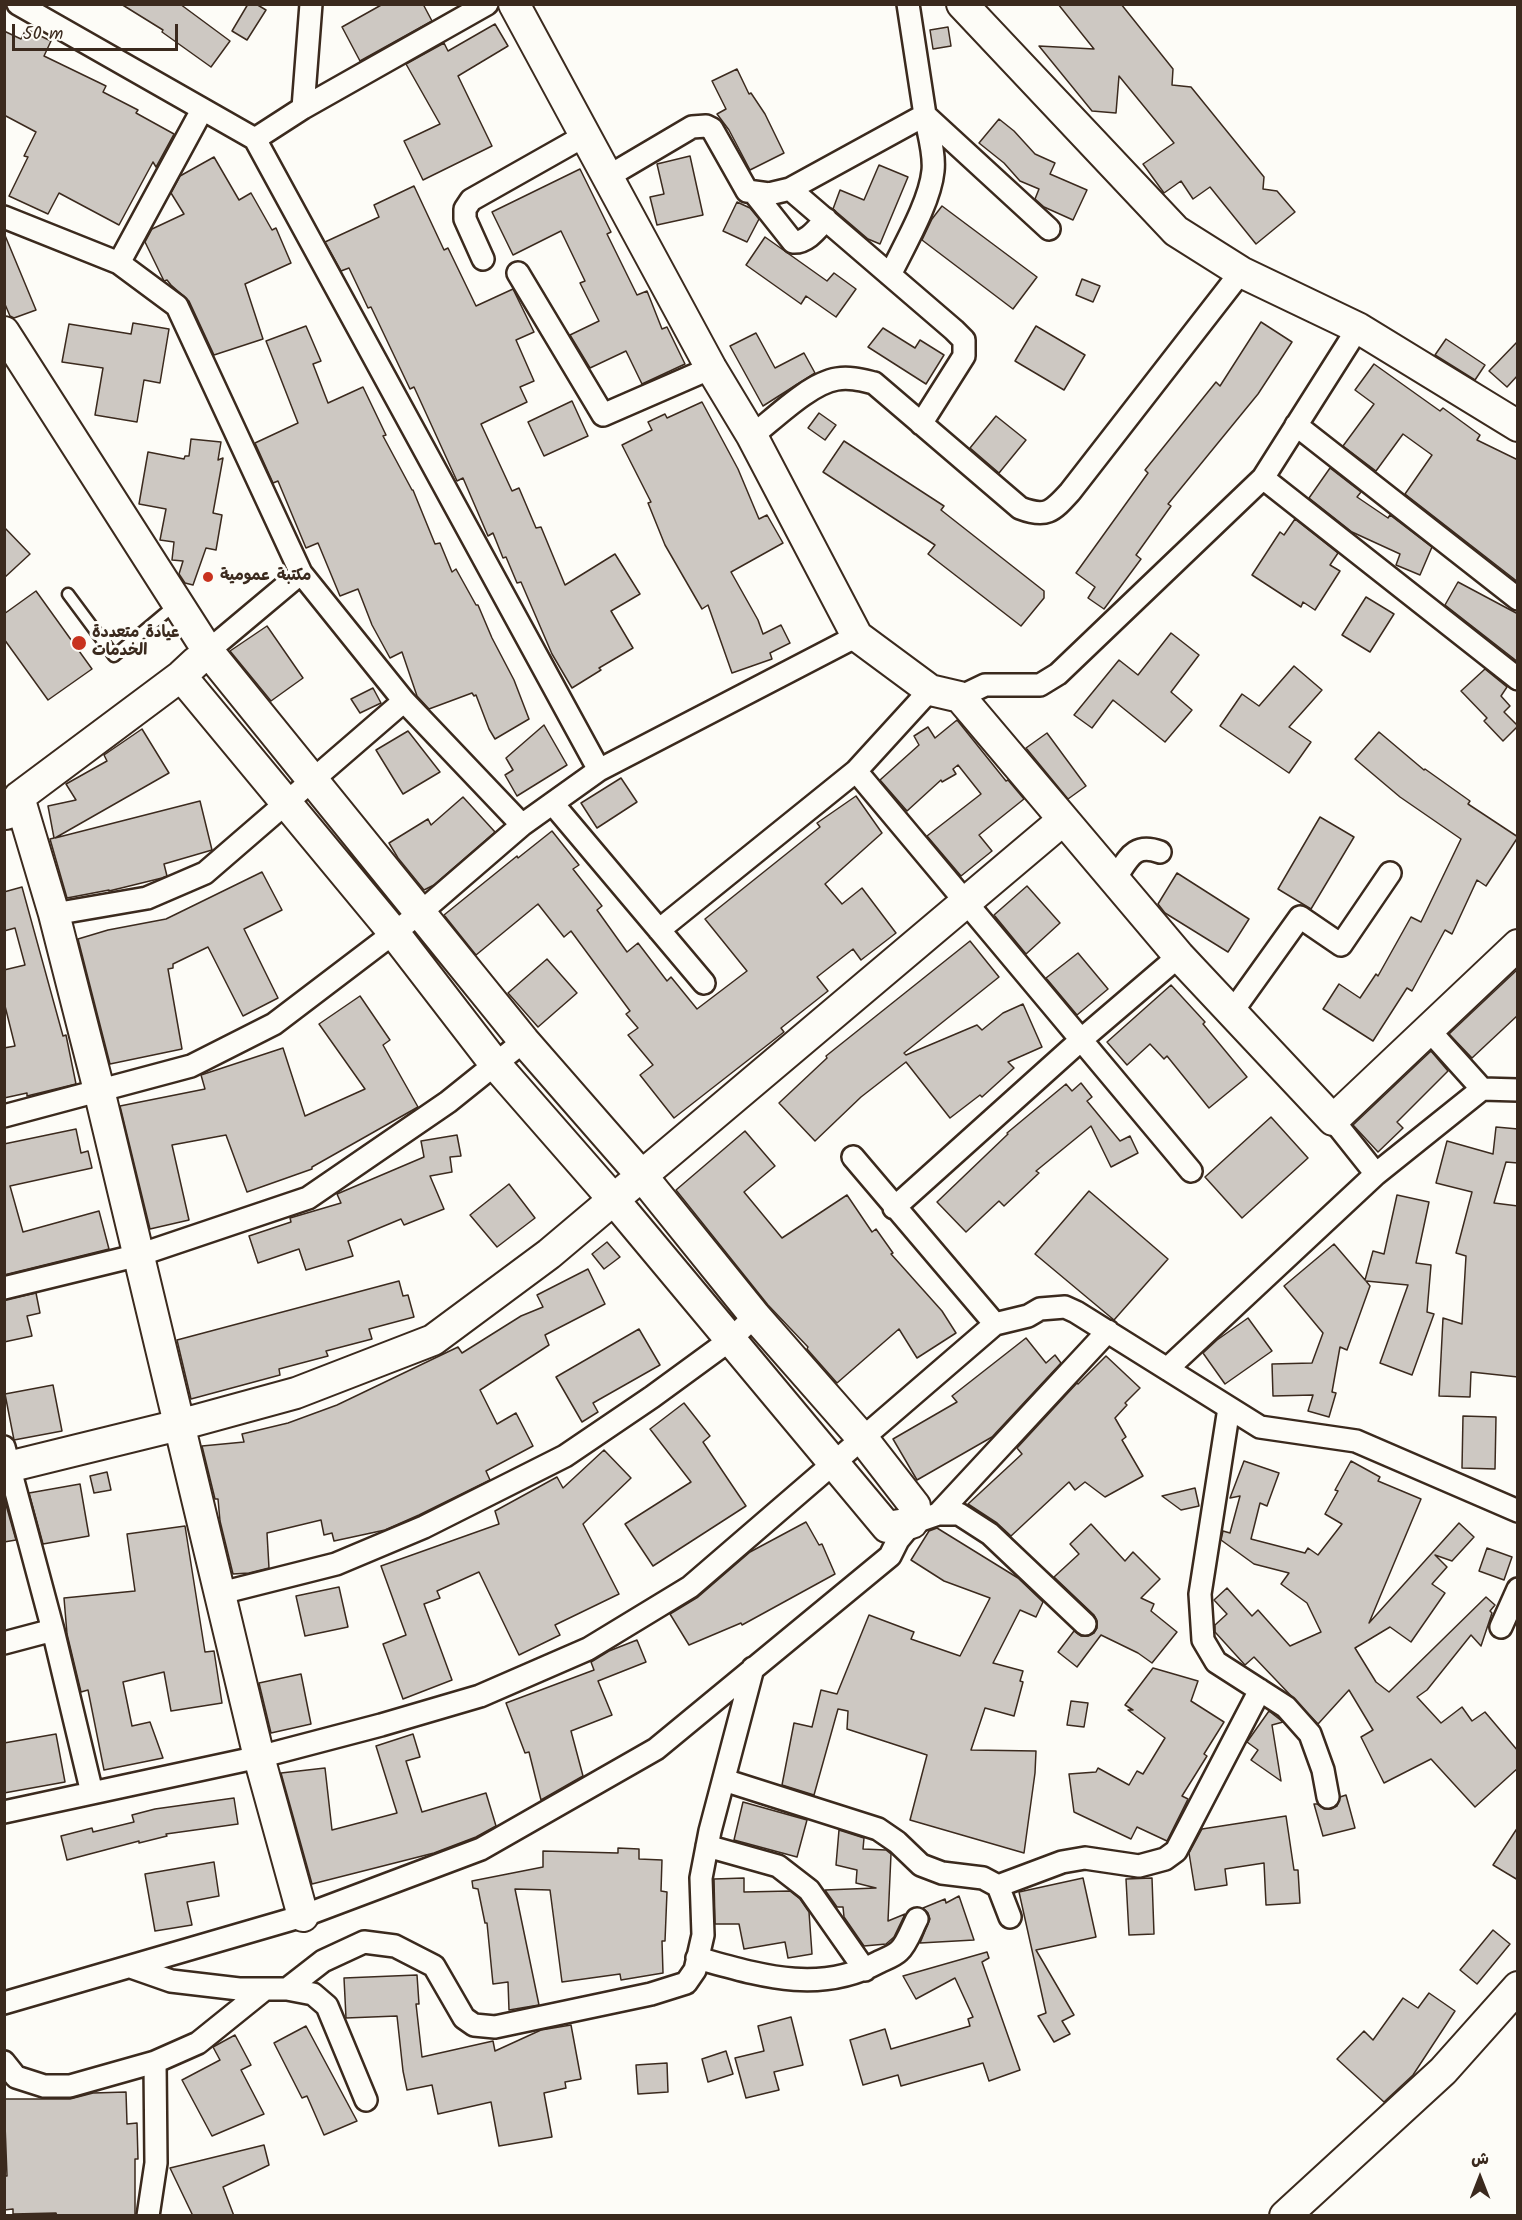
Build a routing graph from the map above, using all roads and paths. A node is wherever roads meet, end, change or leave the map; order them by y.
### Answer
1 (18, 4) edge
2 (311, 4) edge
3 (487, 4) edge
4 (514, 4) edge
5 (908, 4) edge
6 (962, 4) edge
7 (303, 108) junction
8 (202, 110) junction
9 (925, 115) junction
10 (585, 135) junction
11 (255, 139) junction
12 (609, 176) junction
13 (790, 189) junction
14 (755, 194) junction
15 (4, 217) edge
16 (826, 219) junction
17 (1049, 229) dead end
18 (483, 259) dead end
19 (119, 263) junction
20 (1241, 272) junction
21 (518, 273) dead end
22 (890, 275) junction
23 (1358, 328) junction
24 (4, 332) edge
25 (711, 368) junction
26 (921, 424) junction
27 (1296, 425) junction
28 (1518, 426) edge
29 (752, 436) junction
30 (1263, 478) junction
31 (301, 573) junction
32 (68, 594) dead end
33 (1518, 599) edge
34 (176, 604) junction
35 (857, 636) junction
36 (208, 651) junction
37 (181, 676) junction
38 (1518, 679) edge
39 (930, 690) junction
40 (960, 698) junction
41 (404, 701) junction
42 (599, 770) junction
43 (856, 771) junction
44 (312, 779) junction
45 (286, 802) junction
46 (553, 804) junction
47 (12, 807) edge
48 (1063, 820) junction
49 (522, 825) junction
50 (1160, 852) dead end
51 (1390, 873) dead end
52 (1114, 880) junction
53 (967, 902) junction
54 (420, 913) junction
55 (54, 915) junction
56 (659, 930) junction
57 (394, 933) junction
58 (1518, 945) edge
59 (1179, 956) junction
60 (705, 982) dead end
61 (1232, 1012) junction
62 (1428, 1029) junction
63 (1082, 1039) junction
64 (524, 1041) junction
65 (495, 1064) junction
66 (1482, 1089) junction
67 (99, 1090) junction
68 (1518, 1090) edge
69 (4, 1116) edge
70 (1333, 1120) junction
71 (853, 1157) dead end
72 (1191, 1171) dead end
73 (1376, 1174) junction
74 (642, 1176) junction
75 (614, 1200) junction
76 (894, 1208) junction
77 (139, 1255) junction
78 (4, 1288) edge
79 (755, 1316) junction
80 (995, 1324) junction
81 (1108, 1331) junction
82 (730, 1340) junction
83 (1167, 1369) junction
84 (1229, 1408) junction
85 (179, 1425) junction
86 (863, 1439) junction
87 (6, 1461) edge
88 (836, 1463) junction
89 (1518, 1511) edge
90 (925, 1519) junction
91 (1518, 1589) edge
92 (221, 1593) junction
93 (1084, 1624) dead end
94 (1501, 1627) dead end
95 (53, 1630) junction
96 (4, 1642) edge
97 (753, 1668) junction
98 (1260, 1690) junction
99 (259, 1757) junction
100 (724, 1780) junction
101 (92, 1792) junction
102 (1328, 1797) dead end
103 (4, 1812) edge
104 (707, 1846) junction
105 (998, 1886) junction
106 (303, 1916) junction
107 (1010, 1917) dead end
108 (917, 1919) dead end
109 (697, 1958) junction
110 (130, 1967) junction
111 (865, 1970) junction
112 (1518, 1986) edge
113 (265, 1989) junction
114 (287, 1989) junction
115 (4, 2003) edge
116 (4, 2062) edge
117 (154, 2062) junction
118 (366, 2100) dead end
119 (148, 2216) edge
120 (1285, 2216) edge

1 - 8 street
2 - 7 street
3 - 7 street
4 - 10 street
5 - 9 street
6 - 20 street
7 - 11 street
8 - 11 street
8 - 19 street
9 - 13 street
9 - 17 street
9 - 22 street
10 - 12 street
10 - 18 street
11 - 42 street
12 - 14 street
12 - 25 street
13 - 14 street
13 - 16 street
14 - 16 street
15 - 19 street
16 - 22 street
19 - 31 street
20 - 23 street
20 - 26 street
21 - 25 street
22 - 26 street
23 - 27 street
23 - 28 street
24 - 34 street
25 - 29 street
26 - 29 street
27 - 30 street
27 - 33 street
29 - 35 street
30 - 38 street
30 - 40 street
31 - 36 street
31 - 41 street
32 - 34 lane
34 - 36 street
35 - 39 street
35 - 42 street
36 - 37 street
36 - 44 street
37 - 45 street
37 - 47 street
39 - 40 street
39 - 43 street
40 - 48 street
41 - 44 street
41 - 49 street
42 - 46 street
43 - 53 street
43 - 56 street
44 - 45 street
44 - 54 street
45 - 55 street
45 - 57 street
46 - 49 street
46 - 56 street
47 - 55 street
48 - 52 street
48 - 53 street
49 - 54 street
50 - 52 street
51 - 61 street
52 - 59 street
53 - 63 street
53 - 74 street
54 - 57 street
54 - 64 street
55 - 67 street
56 - 60 street
57 - 65 street
57 - 67 street
58 - 62 street
59 - 61 street
59 - 63 street
61 - 70 street
62 - 66 street
62 - 70 street
63 - 72 street
63 - 76 street
64 - 65 street
64 - 74 street
65 - 75 street
65 - 77 street
66 - 68 street
66 - 73 street
67 - 69 street
67 - 77 street
70 - 73 street
71 - 76 street
73 - 83 street
74 - 75 street
74 - 79 street
75 - 82 street
75 - 85 street
76 - 80 street
77 - 78 street
77 - 85 street
79 - 82 street
79 - 86 street
80 - 81 street
80 - 86 street
81 - 83 street
81 - 90 street
82 - 88 street
82 - 92 street
83 - 84 street
84 - 89 street
84 - 98 street
85 - 87 street
85 - 92 street
86 - 88 street
86 - 90 street
87 - 95 street
88 - 90 street
88 - 99 street
90 - 93 street
90 - 97 street
91 - 94 street
92 - 99 street
95 - 96 street
95 - 101 street
97 - 100 street
97 - 106 street
98 - 102 street
98 - 105 street
99 - 101 street
99 - 106 street
100 - 104 street
100 - 105 street
101 - 103 street
104 - 109 street
104 - 111 street
105 - 107 street
106 - 110 street
108 - 111 street
109 - 111 street
109 - 114 street
110 - 113 street
110 - 115 street
112 - 120 street
113 - 114 street
113 - 117 street
114 - 118 street
116 - 117 street
117 - 119 street

